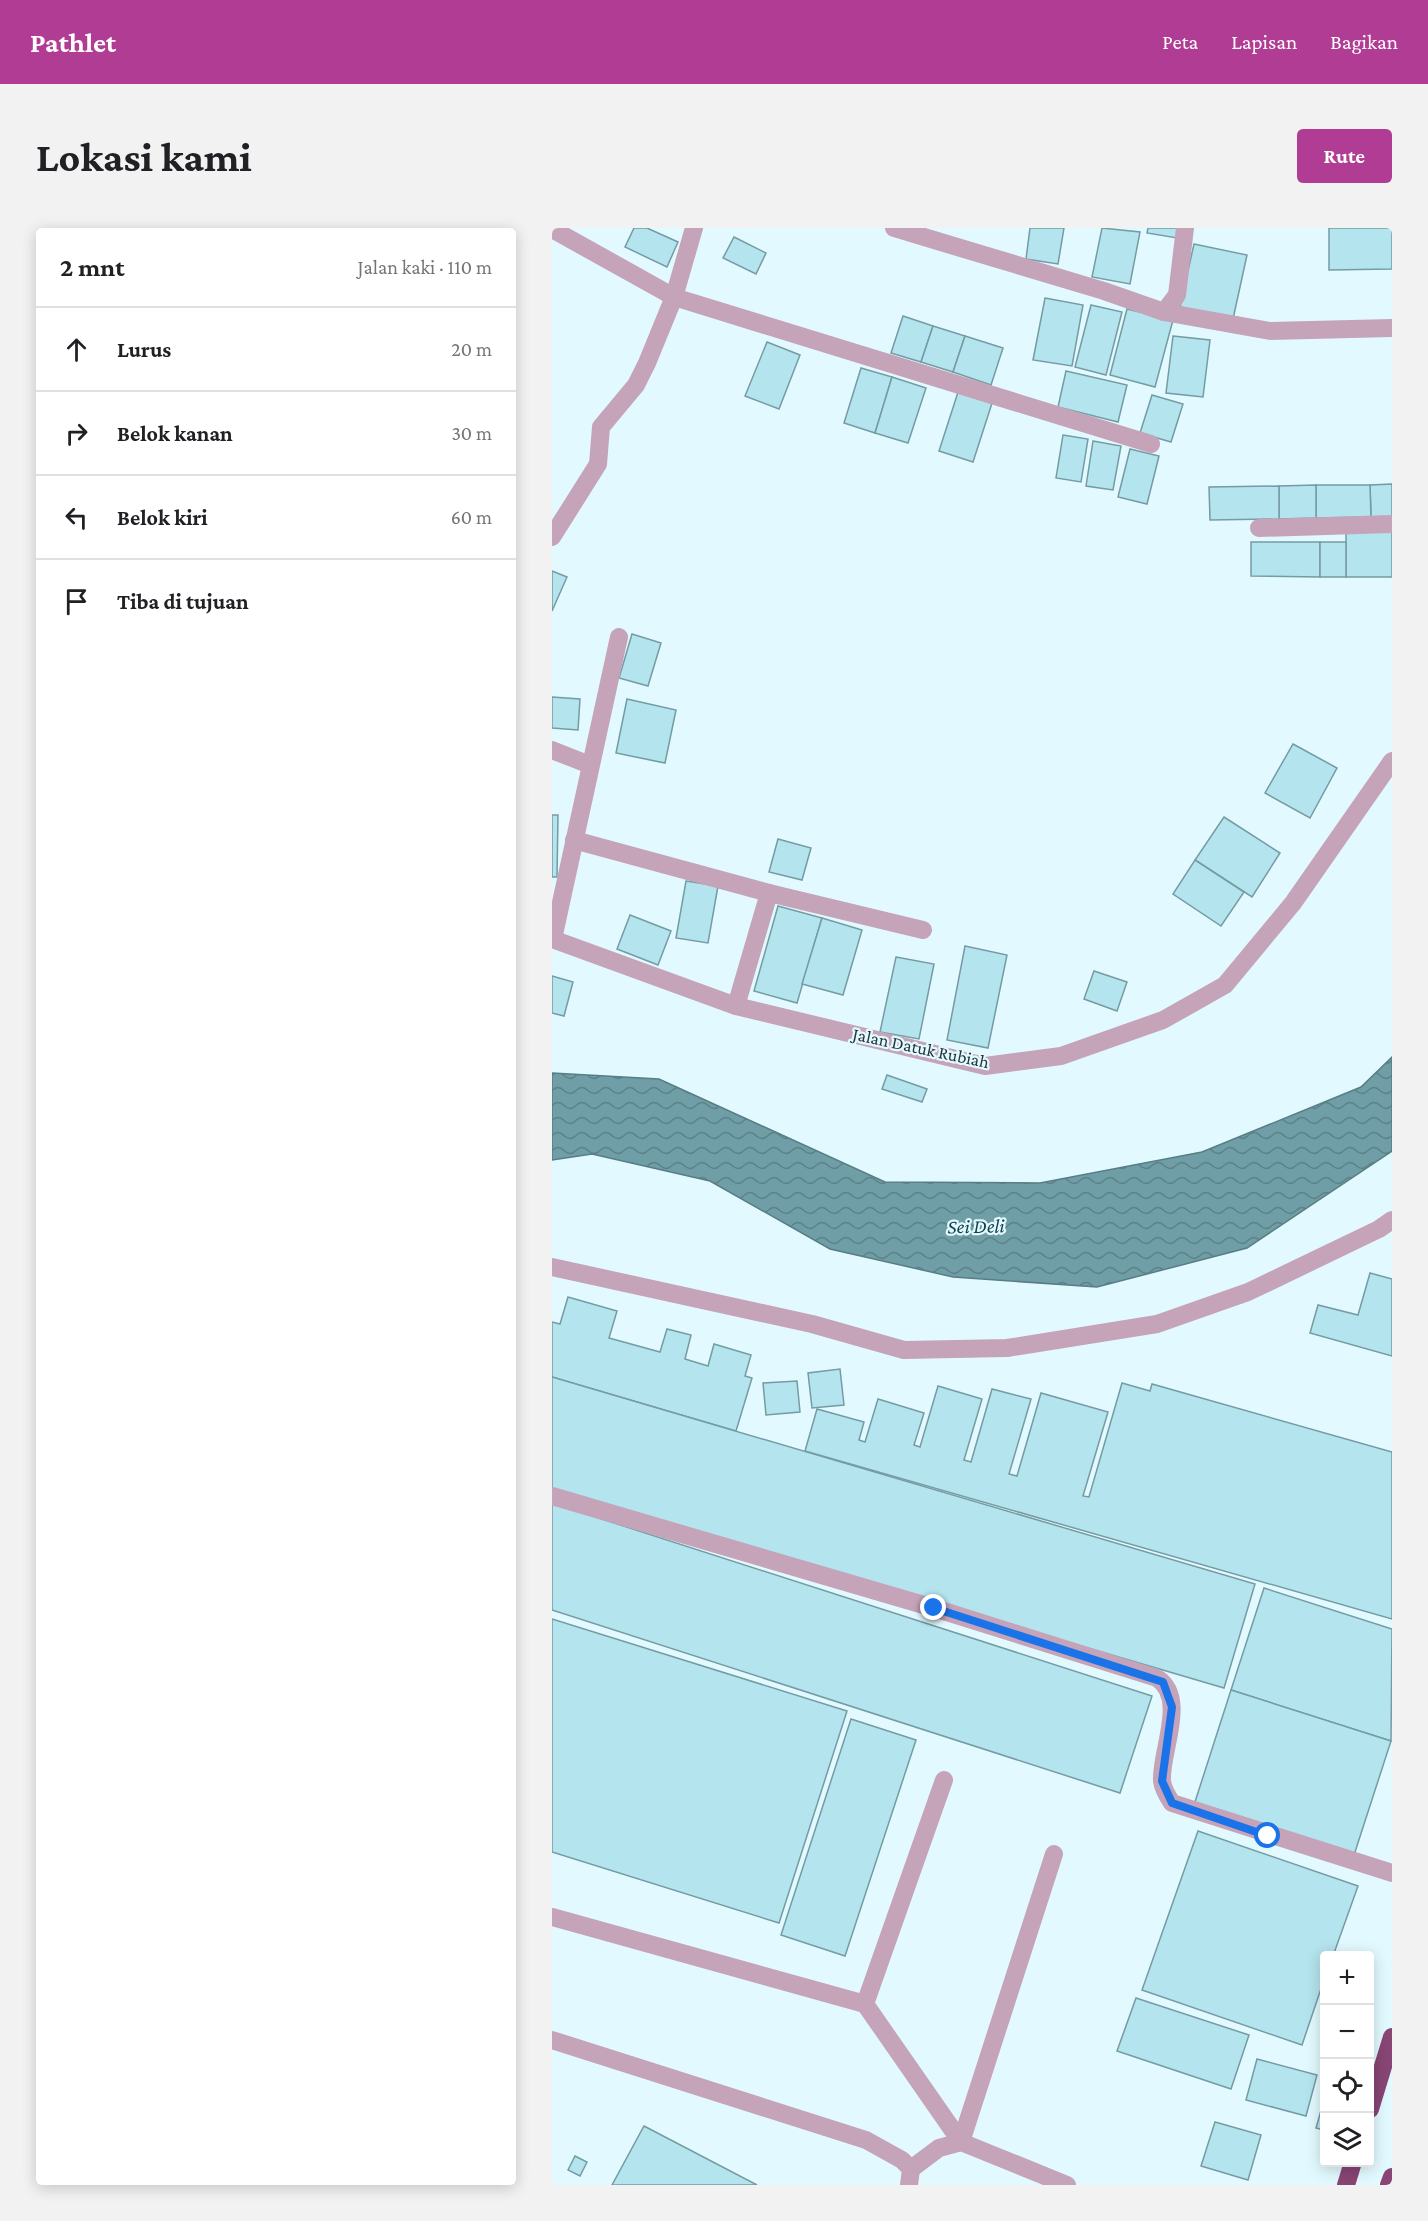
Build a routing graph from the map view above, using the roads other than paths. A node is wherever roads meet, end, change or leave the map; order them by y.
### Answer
1 (694, 228) edge
2 (894, 228) edge
3 (1185, 228) edge
4 (552, 229) edge
5 (674, 297) junction
6 (1164, 312) junction
7 (1392, 328) edge
8 (1151, 444) dead end
9 (1392, 524) edge
10 (1259, 528) dead end
11 (552, 537) edge
12 (619, 637) dead end
13 (552, 750) edge
14 (1392, 761) edge
15 (590, 765) junction
16 (574, 840) junction
17 (770, 893) junction
18 (923, 930) dead end
19 (553, 939) edge
20 (735, 1006) junction
21 (1392, 1220) edge
22 (552, 1266) edge
23 (552, 1496) edge
24 (944, 1780) dead end
25 (1054, 1854) dead end
26 (1392, 1873) edge
27 (552, 1917) edge
28 (865, 2004) junction
29 (552, 2040) edge
30 (1391, 2041) edge
31 (1374, 2096) edge
32 (960, 2142) junction
33 (1352, 2167) edge
34 (910, 2177) edge
35 (1392, 2177) edge
36 (1067, 2185) edge
37 (1346, 2185) edge
38 (1389, 2185) edge

1 - 5 street
2 - 6 street
3 - 6 street
4 - 5 street
5 - 8 street
5 - 11 street
6 - 7 street
9 - 10 street
12 - 15 street
13 - 15 street
14 - 20 street, Jalan Datuk Rubiah
15 - 16 street
16 - 17 street
16 - 19 street
17 - 18 street
17 - 20 street
19 - 20 street, Jalan Datuk Rubiah
21 - 22 street
23 - 26 street
24 - 28 street
25 - 32 street
27 - 28 street
28 - 32 street
29 - 34 street
30 - 31 highway
32 - 34 street
32 - 36 street
33 - 37 highway
35 - 38 highway

